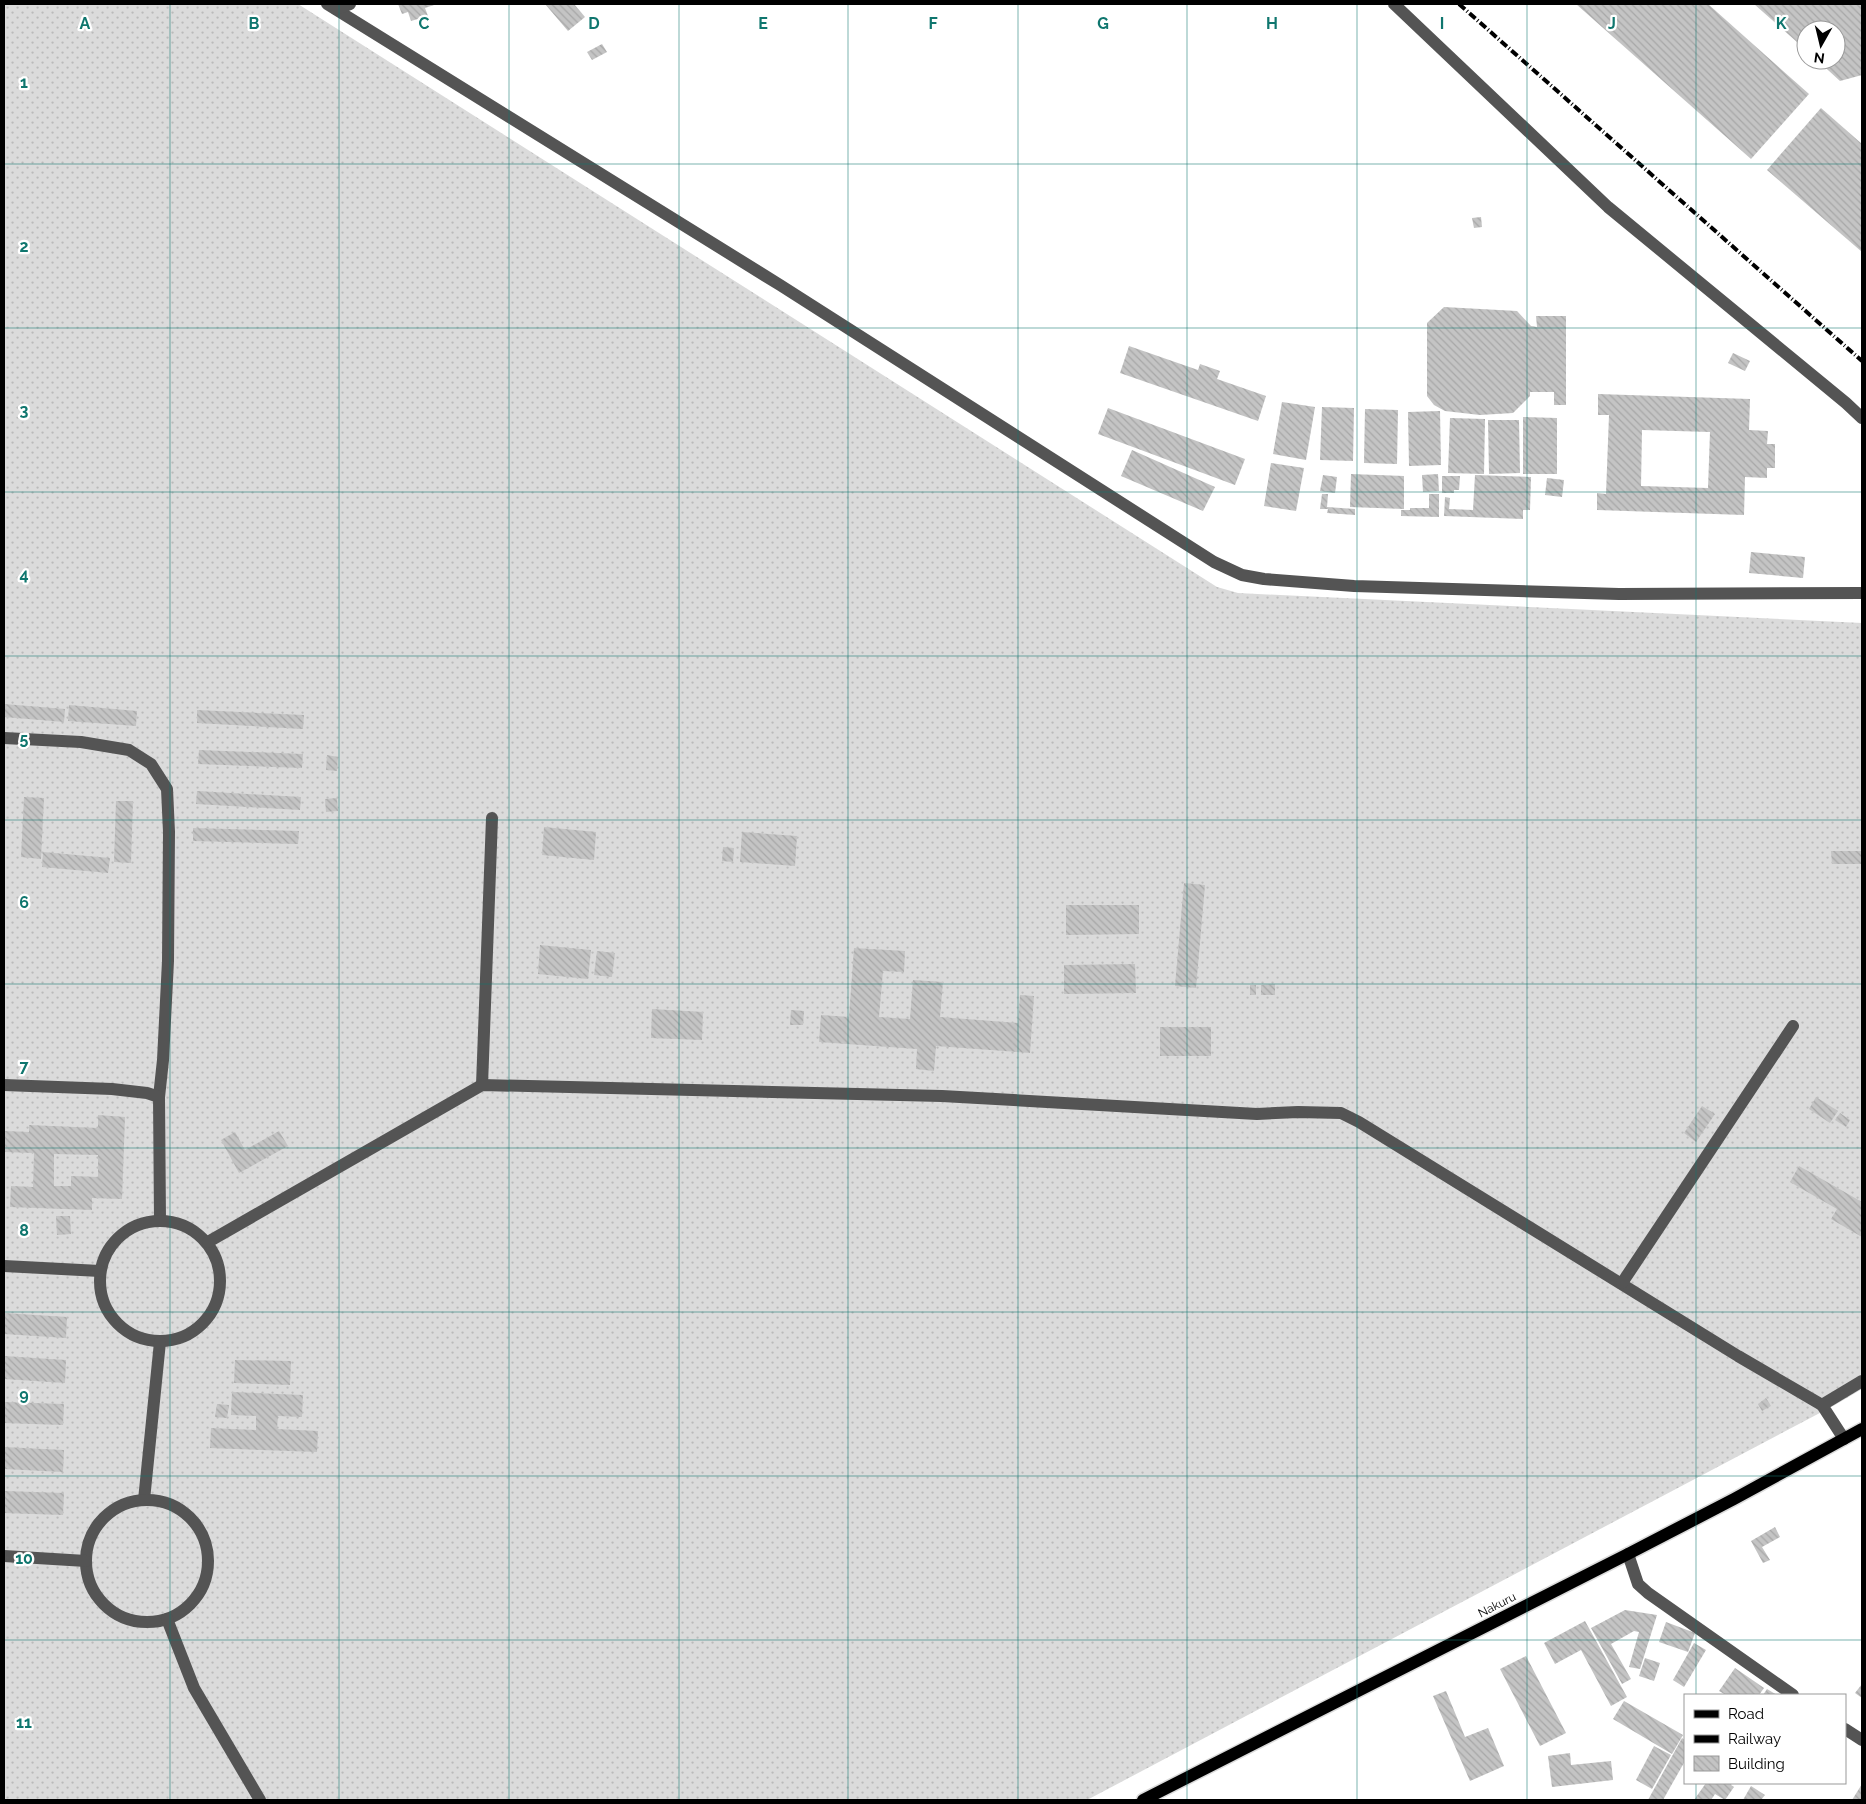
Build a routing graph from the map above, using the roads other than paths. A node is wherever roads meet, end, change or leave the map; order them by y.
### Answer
1 (350, 4) edge
2 (1394, 4) edge
3 (331, 7) edge
4 (1862, 418) edge
5 (1862, 593) edge
6 (4, 738) edge
7 (492, 818) dead end
8 (1793, 1026) dead end
9 (482, 1085) junction
10 (4, 1086) edge
11 (159, 1097) junction
12 (160, 1221) junction
13 (208, 1242) junction
14 (4, 1266) edge
15 (100, 1271) junction
16 (1622, 1283) junction
17 (160, 1342) junction
18 (1862, 1381) edge
19 (1822, 1405) junction
20 (1862, 1429) edge
21 (1844, 1439) junction
22 (144, 1500) junction
23 (1628, 1554) junction
24 (4, 1556) edge
25 (86, 1561) junction
26 (167, 1619) junction
27 (1792, 1694) edge
28 (1846, 1730) edge
29 (1862, 1740) edge
30 (260, 1800) edge
31 (1143, 1800) edge

1 - 3 street
2 - 4 street
3 - 5 street
6 - 11 street
7 - 9 street
8 - 16 street
9 - 13 street
9 - 16 street
10 - 11 street
11 - 12 street
12 - 13 street
12 - 15 street
13 - 17 street
14 - 15 street
15 - 17 street
16 - 19 street
17 - 22 street
18 - 19 street
19 - 21 street
20 - 21 main road, Nakuru
21 - 23 main road, Nakuru
22 - 25 street
22 - 26 street
23 - 27 street
23 - 31 main road, Nakuru
24 - 25 street
25 - 26 street
26 - 30 street
28 - 29 street

